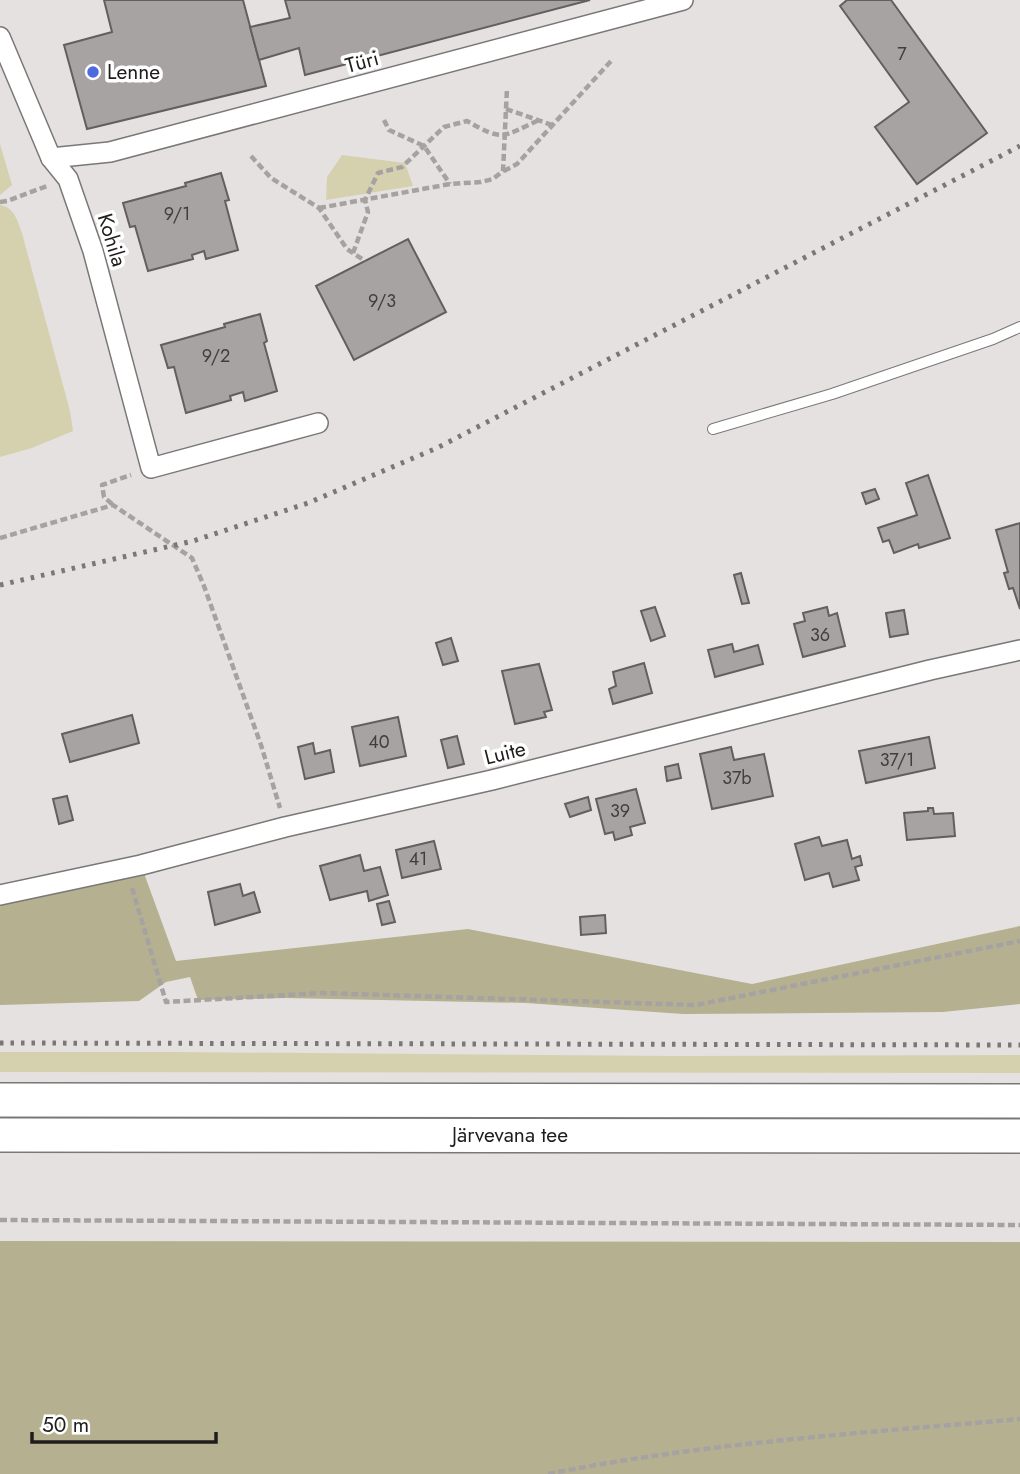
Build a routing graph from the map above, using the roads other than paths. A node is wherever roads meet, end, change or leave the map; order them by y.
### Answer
1 (683, 0) edge
2 (0, 37) edge
3 (51, 158) junction
4 (1020, 327) edge
5 (317, 423) dead end
6 (713, 429) dead end
7 (1020, 650) edge
8 (0, 895) edge
9 (0, 1100) edge
10 (1020, 1101) edge
11 (0, 1135) edge
12 (1020, 1136) edge

1 - 3 street, Türi
2 - 3 street, Kohila
3 - 5 street, Kohila
4 - 6 lane
7 - 8 street, Luite
9 - 10 highway, Järvevana tee
11 - 12 highway, Järvevana tee

